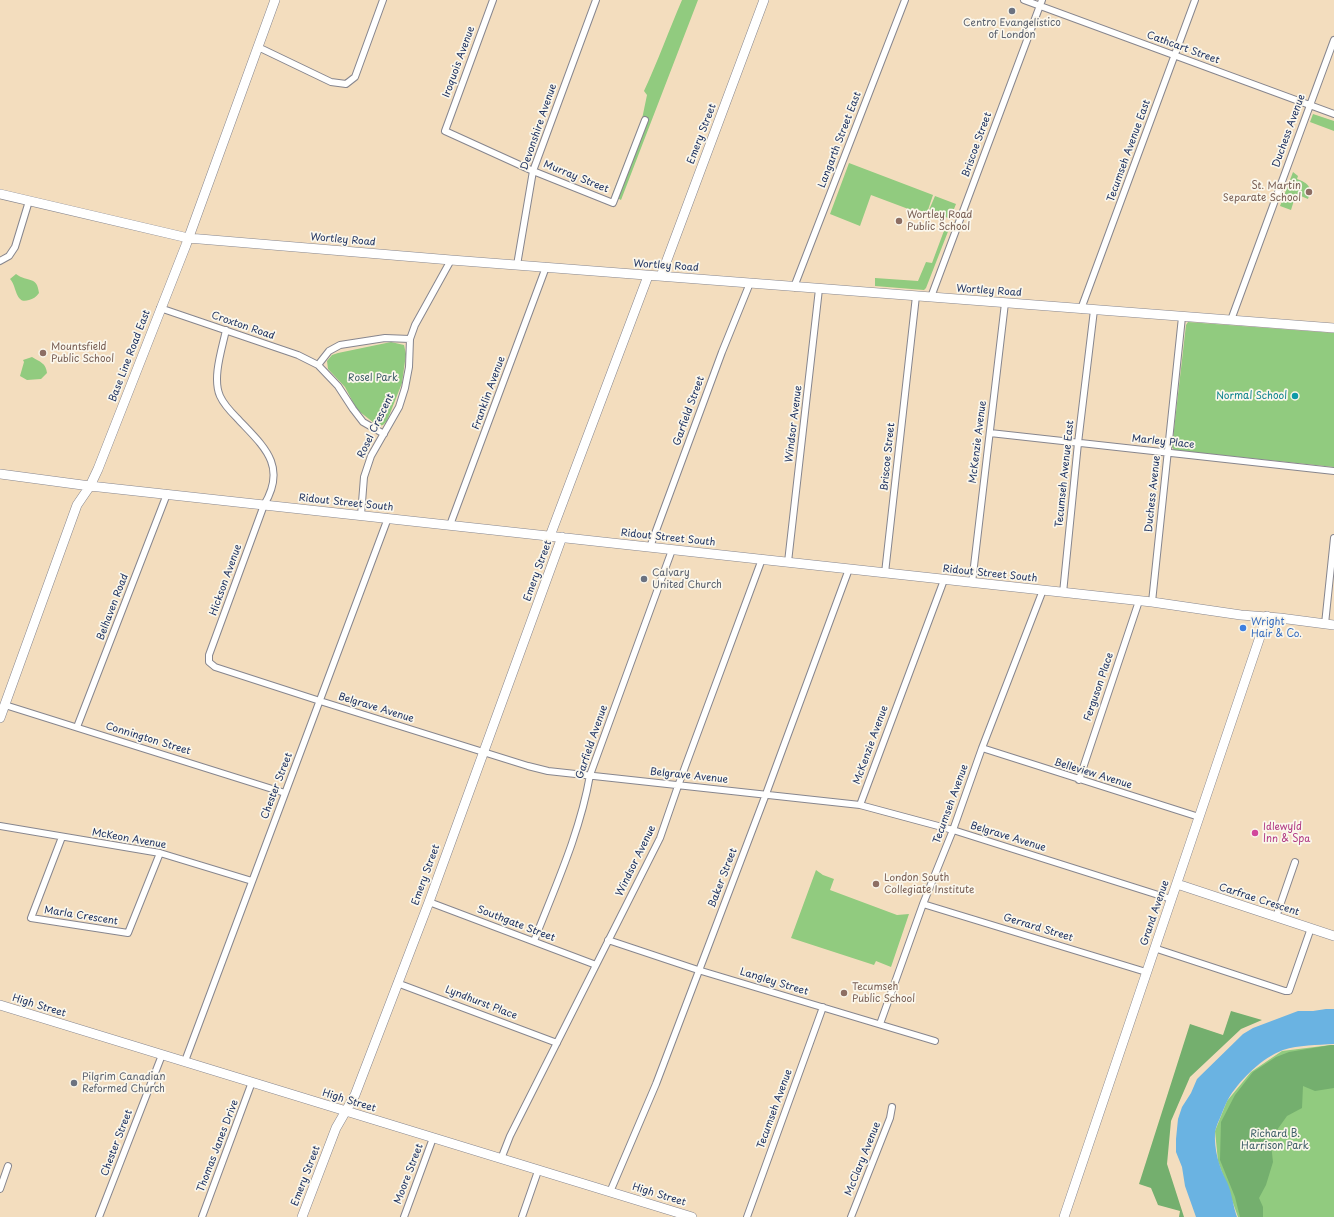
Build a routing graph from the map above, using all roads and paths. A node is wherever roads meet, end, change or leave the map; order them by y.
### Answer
1 (275, 0) edge
2 (383, 0) edge
3 (493, 0) edge
4 (596, 0) edge
5 (764, 0) edge
6 (905, 0) edge
7 (1024, 0) edge
8 (1195, 0) edge
9 (1040, 3) edge
10 (1334, 40) edge
11 (258, 47) junction
12 (1175, 56) junction
13 (1310, 105) junction
14 (1334, 114) edge
15 (645, 120) dead end
16 (445, 131) joint
17 (533, 171) junction
18 (0, 194) edge
19 (29, 201) junction
20 (188, 238) junction
21 (451, 260) junction
22 (0, 261) edge
23 (517, 265) junction
24 (546, 268) junction
25 (648, 276) junction
26 (660, 276) junction
27 (750, 283) junction
28 (794, 287) junction
29 (819, 289) junction
30 (916, 296) junction
31 (931, 297) junction
32 (1005, 303) junction
33 (160, 308) junction
34 (1081, 309) junction
35 (1094, 310) junction
36 (1182, 316) junction
37 (1231, 320) junction
38 (1334, 328) edge
39 (226, 330) junction
40 (410, 339) junction
41 (318, 365) junction
42 (990, 433) junction
43 (384, 434) junction
44 (1078, 443) junction
45 (1167, 452) junction
46 (1334, 471) edge
47 (0, 474) edge
48 (90, 486) junction
49 (167, 494) junction
50 (264, 505) junction
51 (361, 515) junction
52 (388, 518) junction
53 (450, 525) junction
54 (550, 536) junction
55 (562, 537) junction
56 (1334, 538) edge
57 (650, 547) junction
58 (672, 550) junction
59 (762, 559) junction
60 (788, 562) junction
61 (849, 569) junction
62 (885, 573) junction
63 (944, 580) junction
64 (972, 583) junction
65 (1043, 590) junction
66 (1063, 593) junction
67 (1138, 601) junction
68 (1152, 602) junction
69 (1267, 616) junction
70 (1330, 624) edge
71 (209, 662) joint
72 (320, 701) junction
73 (5, 705) junction
74 (0, 718) edge
75 (77, 727) junction
76 (982, 748) junction
77 (483, 752) junction
78 (590, 775) junction
79 (1079, 780) junction
80 (678, 786) junction
81 (285, 793) junction
82 (766, 794) junction
83 (860, 805) junction
84 (1199, 817) junction
85 (0, 826) edge
86 (953, 830) junction
87 (62, 837) junction
88 (160, 853) junction
89 (1295, 862) dead end
90 (252, 881) junction
91 (1177, 884) junction
92 (1171, 899) junction
93 (429, 902) junction
94 (923, 904) junction
95 (1276, 917) junction
96 (1311, 928) junction
97 (1334, 936) edge
98 (608, 940) junction
99 (534, 941) junction
100 (1154, 948) junction
101 (596, 965) junction
102 (698, 970) junction
103 (1146, 972) junction
104 (397, 983) junction
105 (0, 1005) edge
106 (823, 1007) junction
107 (880, 1024) junction
108 (935, 1041) dead end
109 (557, 1043) junction
110 (162, 1055) junction
111 (185, 1061) junction
112 (252, 1082) junction
113 (892, 1107) dead end
114 (345, 1112) junction
115 (433, 1138) junction
116 (501, 1159) junction
117 (8, 1166) dead end
118 (538, 1171) junction
119 (0, 1189) edge
120 (610, 1192) junction
121 (681, 1215) edge
122 (99, 1217) edge
123 (202, 1217) edge
124 (302, 1217) edge
125 (404, 1217) edge
126 (522, 1217) edge
127 (692, 1217) edge
128 (746, 1217) edge
129 (850, 1217) edge
130 (1064, 1217) edge

1 - 11 street, Base Line Road East
2 - 11 street
3 - 16 street, Iroquois Avenue
4 - 17 street, Devonshire Avenue
5 - 26 street, Emery Street
6 - 28 street, Langarth Street East
7 - 9 street, Cathcart Street
8 - 12 street, Tecumseh Avenue East
9 - 12 street, Cathcart Street
9 - 31 street, Briscoe Street
10 - 13 street, Duchess Avenue
11 - 20 street, Base Line Road East
12 - 13 street, Cathcart Street
12 - 34 street, Tecumseh Avenue East
13 - 14 street, Cathcart Street
13 - 37 street, Duchess Avenue
15 - 17 street, Murray Street
16 - 17 street, Murray Street
17 - 23 street, Devonshire Avenue
18 - 19 street, Wortley Road
19 - 20 street, Wortley Road
19 - 22 street
20 - 21 street, Wortley Road
20 - 33 street, Base Line Road East
21 - 23 street, Wortley Road
21 - 40 street, Rosel Crescent
23 - 24 street, Wortley Road
24 - 25 street, Wortley Road
24 - 53 street, Franklin Avenue
25 - 26 street, Wortley Road
25 - 54 street, Emery Street
26 - 27 street, Wortley Road
27 - 28 street, Wortley Road
27 - 57 street, Garfield Street
28 - 29 street, Wortley Road
29 - 30 street, Wortley Road
29 - 60 street, Windsor Avenue
30 - 31 street, Wortley Road
30 - 62 street, Briscoe Street
31 - 32 street, Wortley Road
32 - 34 street, Wortley Road
32 - 42 street, McKenzie Avenue
33 - 39 street, Croxton Road
33 - 48 street, Base Line Road East
34 - 35 street, Wortley Road
35 - 36 street, Wortley Road
35 - 44 street, Tecumseh Avenue East
36 - 37 street, Wortley Road
36 - 45 street, Duchess Avenue
37 - 38 street, Wortley Road
39 - 41 street, Croxton Road
39 - 50 street, Hickson Avenue
40 - 41 street
40 - 43 street, Rosel Crescent
41 - 43 street, Croxton Road
42 - 44 street, Marley Place
42 - 64 street, McKenzie Avenue
43 - 51 street, Rosel Crescent
44 - 45 street, Marley Place
44 - 66 street, Tecumseh Avenue East
45 - 46 street, Marley Place
45 - 68 street, Duchess Avenue
47 - 48 street, Ridout Street South
48 - 49 street, Ridout Street South
48 - 73 street, Base Line Road East
49 - 50 street, Ridout Street South
49 - 75 street, Belhaven Road
50 - 51 street, Ridout Street South
50 - 71 street, Hickson Avenue
51 - 52 street, Ridout Street South
52 - 53 street, Ridout Street South
52 - 72 street, Chester Street
53 - 54 street, Ridout Street South
54 - 55 street, Ridout Street South
55 - 57 street, Ridout Street South
55 - 77 street, Emery Street
56 - 70 street
57 - 58 street, Ridout Street South
58 - 59 street, Ridout Street South
58 - 78 street, Garfield Avenue
59 - 60 street, Ridout Street South
59 - 80 street, Windsor Avenue
60 - 61 street, Ridout Street South
61 - 62 street, Ridout Street South
61 - 82 street, Baker Street
62 - 63 street, Ridout Street South
63 - 64 street, Ridout Street South
63 - 83 street, McKenzie Avenue
64 - 65 street, Ridout Street South
65 - 66 street, Ridout Street South
65 - 76 street, Tecumseh Avenue
66 - 67 street, Ridout Street South
67 - 68 street, Ridout Street South
67 - 79 street, Ferguson Place
68 - 69 street, Ridout Street South
69 - 70 street, Ridout Street South
69 - 84 street, Grand Avenue
71 - 72 street, Belgrave Avenue
72 - 77 street, Belgrave Avenue
72 - 81 street, Chester Street
73 - 74 street, Base Line Road East
73 - 75 street, Connington Street
75 - 81 street, Connington Street
76 - 79 street, Belleview Avenue
76 - 86 street, Tecumseh Avenue
77 - 78 street, Belgrave Avenue
77 - 93 street, Emery Street
78 - 80 street, Belgrave Avenue
78 - 99 street, Garfield Avenue
79 - 84 street, Belleview Avenue
80 - 82 street, Belgrave Avenue
80 - 98 street, Windsor Avenue
81 - 90 street, Chester Street
82 - 83 street, Belgrave Avenue
82 - 102 street, Baker Street
83 - 86 street, Belgrave Avenue
84 - 91 street, Grand Avenue
85 - 87 street, McKeon Avenue
86 - 92 street, Belgrave Avenue
86 - 94 street, Tecumseh Avenue
87 - 88 street, McKeon Avenue
87 - 88 street, Marla Crescent
88 - 90 street, McKeon Avenue
89 - 95 street
90 - 111 street, Chester Street
91 - 92 street, Grand Avenue
91 - 95 street, Carfrae Crescent
92 - 100 street, Grand Avenue
93 - 99 street, Southgate Street
93 - 104 street, Emery Street
94 - 103 street, Gerrard Street
94 - 107 street, Tecumseh Avenue
95 - 96 street, Carfrae Crescent
96 - 97 street, Carfrae Crescent
96 - 100 street
98 - 101 street, Windsor Avenue
98 - 102 street, Langley Street
99 - 101 street, Southgate Street
100 - 103 street, Grand Avenue
101 - 109 street, Windsor Avenue
102 - 106 street, Langley Street
102 - 120 street, Baker Street
103 - 130 street, Grand Avenue
104 - 109 street, Lyndhurst Place
104 - 114 street, Emery Street
105 - 110 street, High Street
106 - 107 street, Langley Street
106 - 128 street, Tecumseh Avenue
107 - 108 street, Langley Street
109 - 116 street, Windsor Avenue
110 - 111 street, High Street
110 - 122 street, Chester Street
111 - 112 street, High Street
112 - 114 street, High Street
112 - 123 street, Thomas Janes Drive
113 - 129 street, McClary Avenue
114 - 115 street, High Street
114 - 124 street, Emery Street
115 - 116 street, High Street
115 - 125 street, Moore Street
116 - 118 street, High Street
117 - 119 street
118 - 120 street, High Street
118 - 126 street
120 - 121 street, High Street
121 - 127 street, High Street

